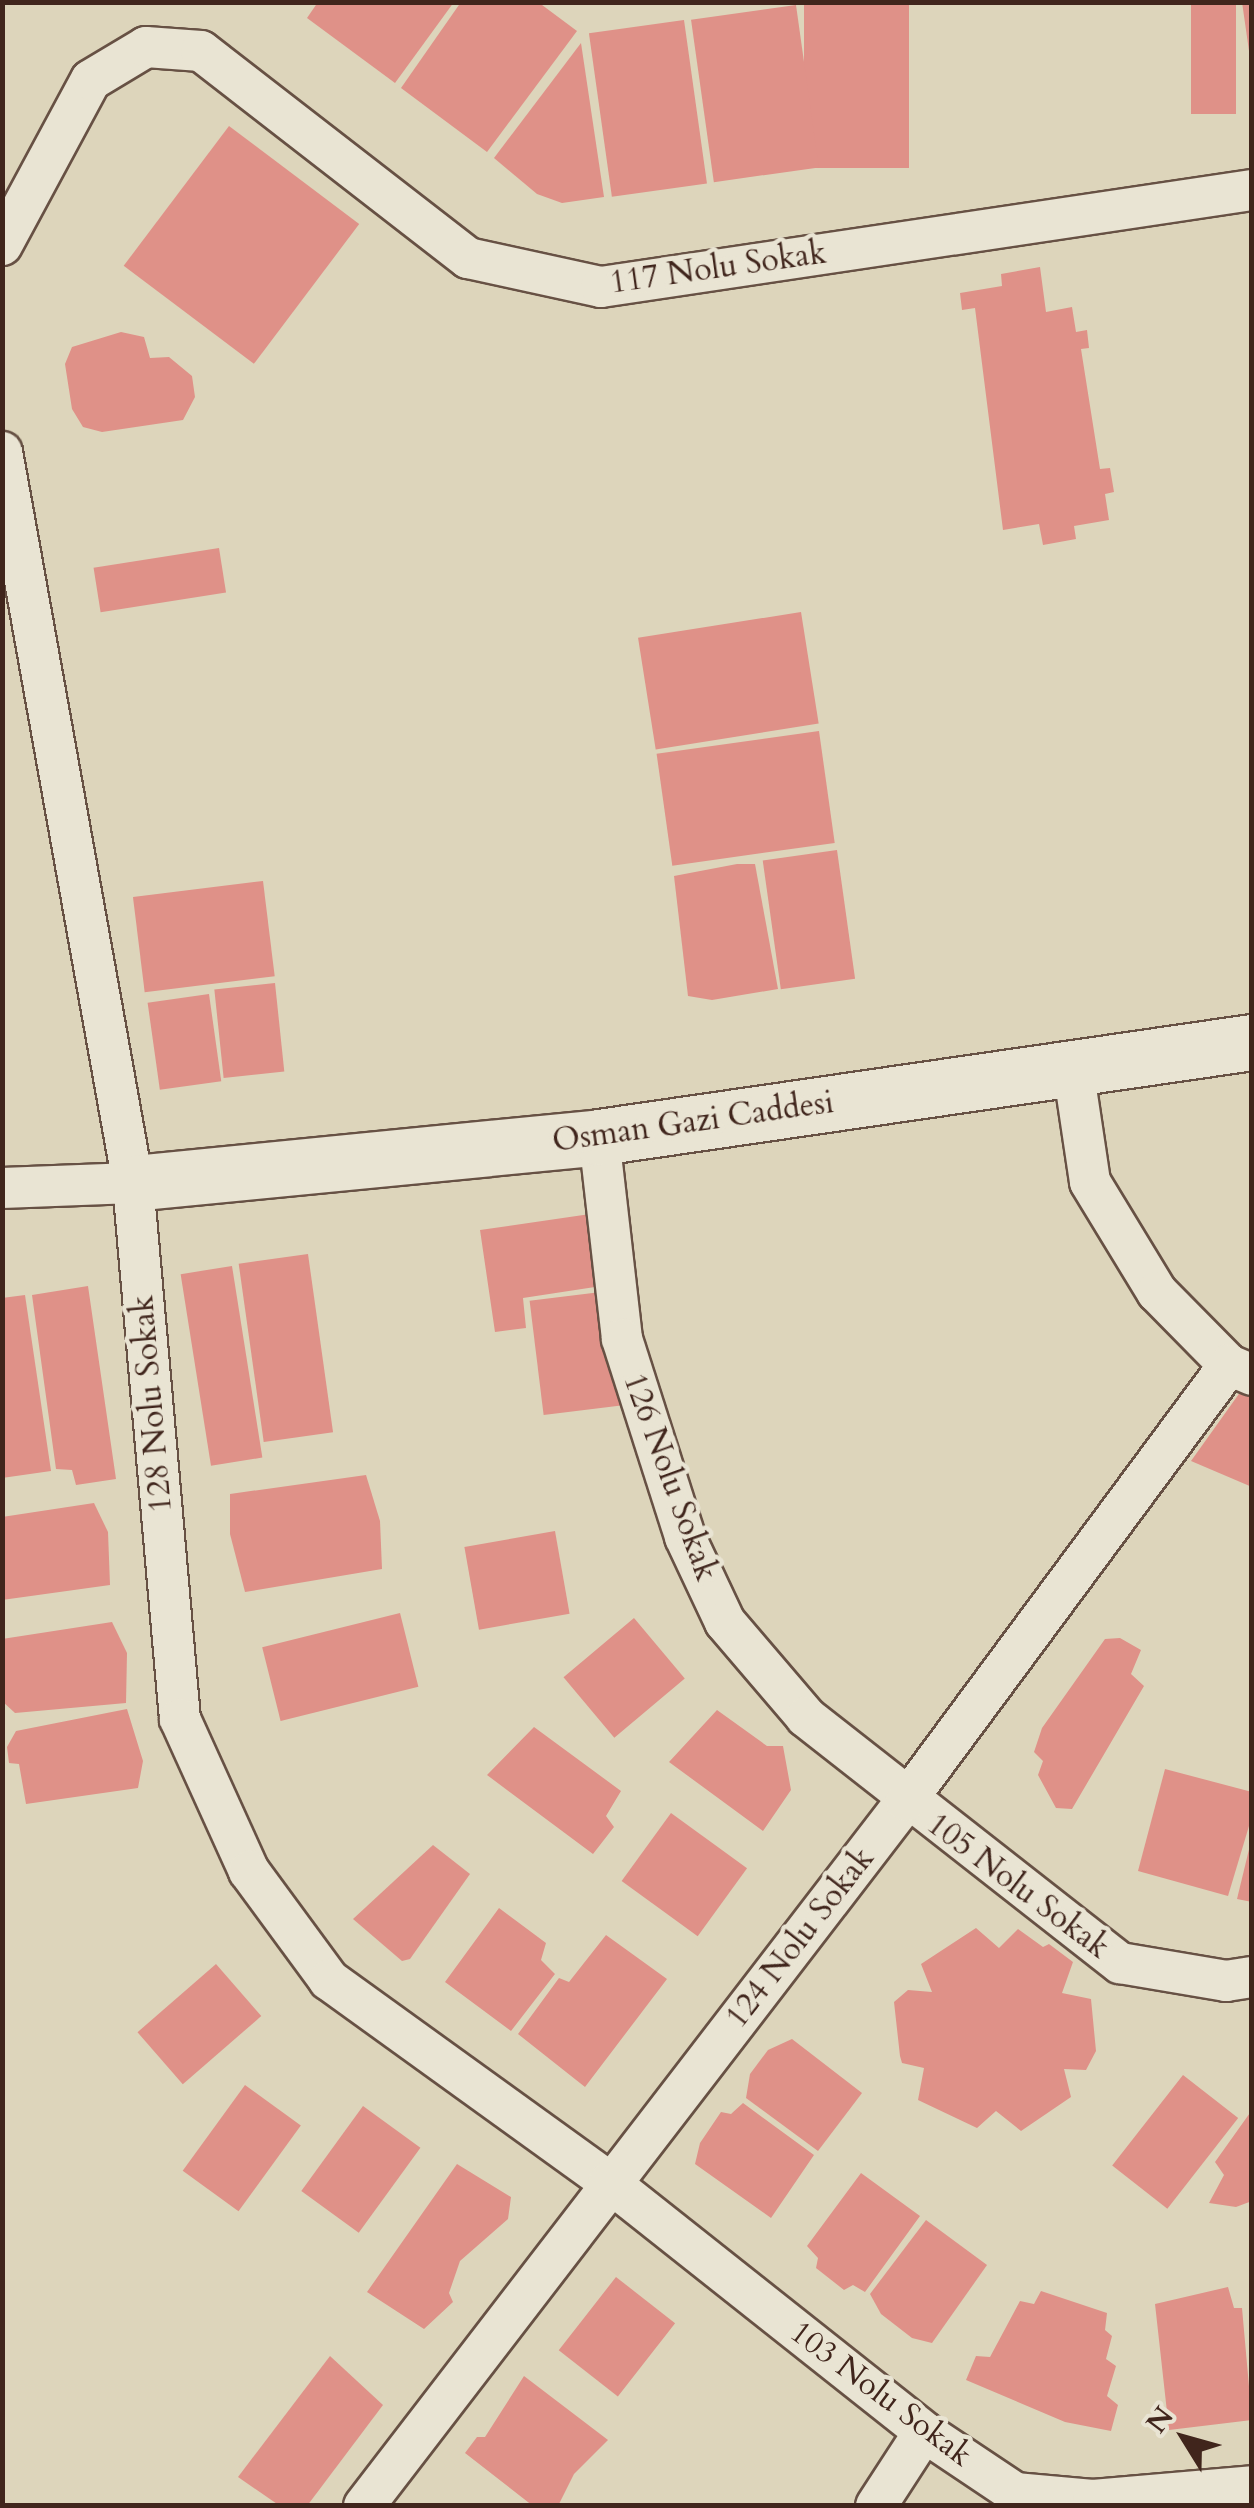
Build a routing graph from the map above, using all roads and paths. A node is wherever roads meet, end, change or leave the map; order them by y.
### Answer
1 (1252, 190) edge
2 (2, 245) edge
3 (2, 452) edge
4 (1252, 1042) edge
5 (1074, 1068) junction
6 (599, 1137) junction
7 (132, 1182) junction
8 (2, 1188) edge
9 (1240, 1370) edge
10 (906, 1801) junction
11 (1252, 1977) edge
12 (609, 2182) junction
13 (924, 2432) junction
14 (1252, 2486) edge
15 (364, 2506) edge
16 (876, 2506) edge

1 - 2 street, 117 Nolu Sokak
3 - 7 street, 128 Nolu Sokak
4 - 5 street, Osman Gazi Caddesi
5 - 6 street, Osman Gazi Caddesi
5 - 9 street
6 - 7 street, Osman Gazi Caddesi
6 - 10 street, 126 Nolu Sokak
7 - 8 street
7 - 12 street, 128 Nolu Sokak
9 - 10 street, 124 Nolu Sokak
10 - 11 street, 105 Nolu Sokak
10 - 12 street, 124 Nolu Sokak
12 - 13 street, 103 Nolu Sokak
12 - 15 street, 124 Nolu Sokak
13 - 14 street, 103 Nolu Sokak
13 - 16 street

